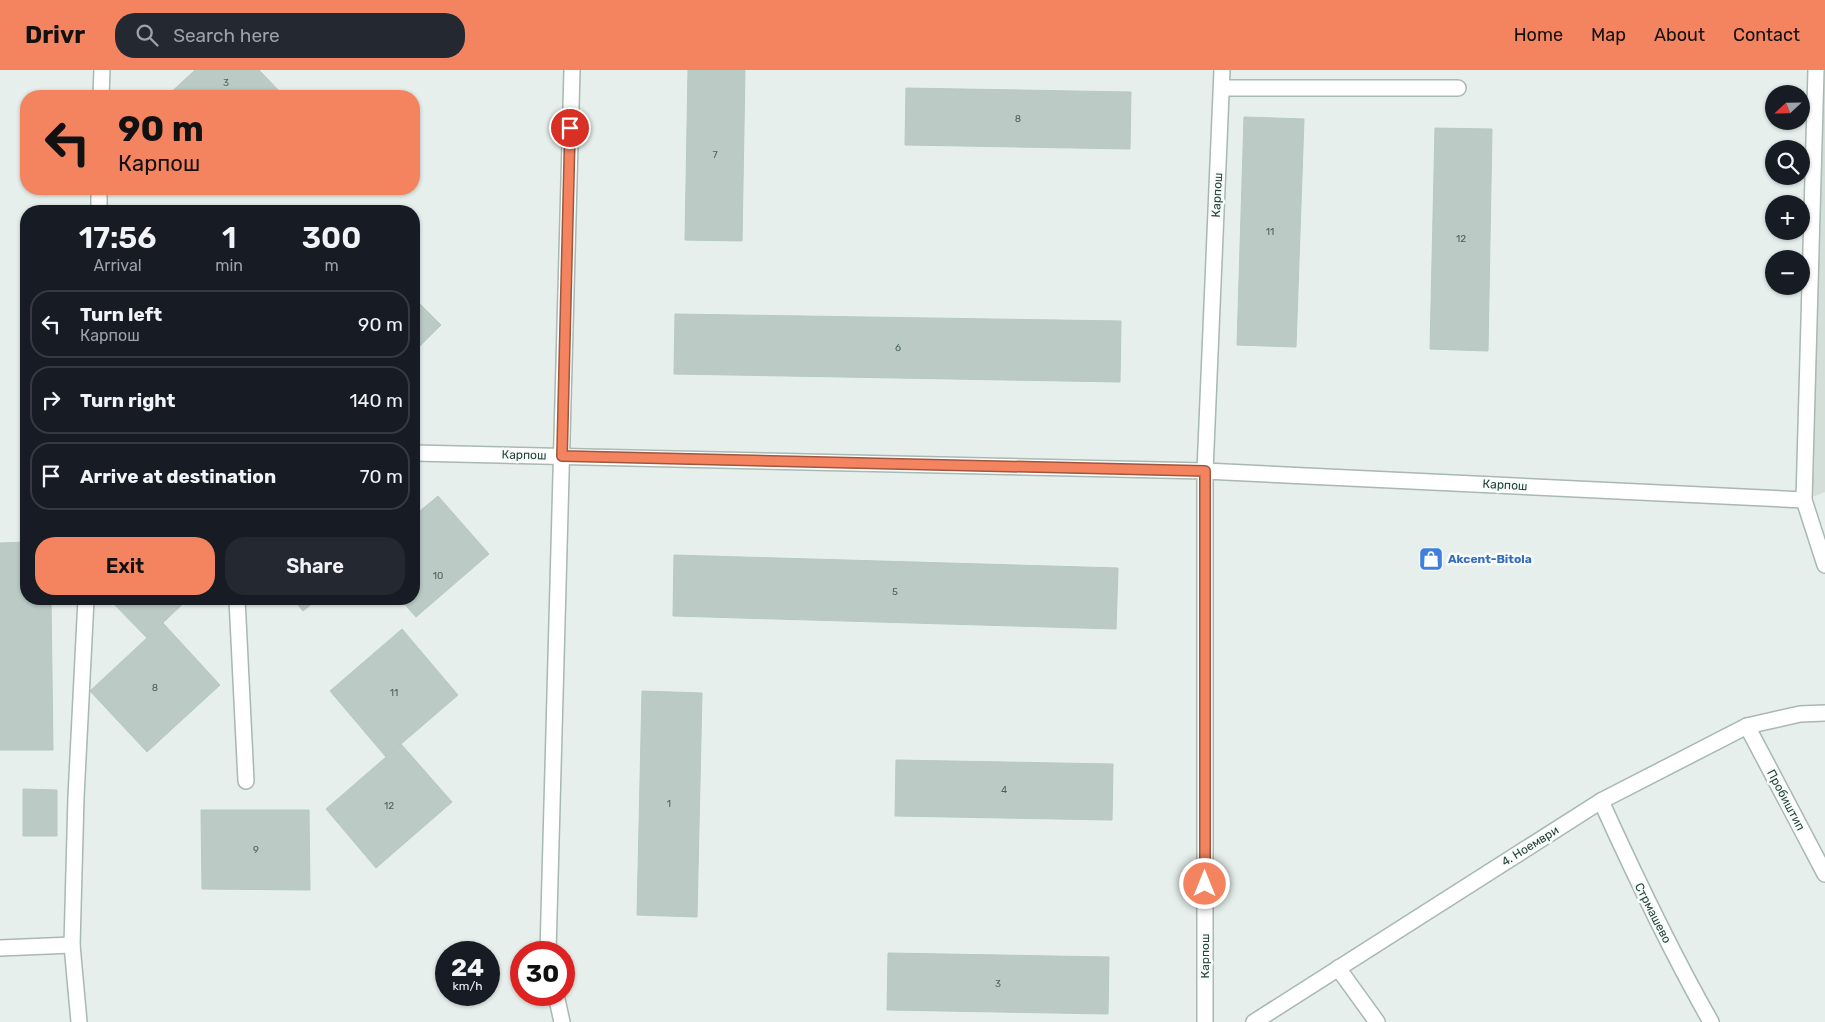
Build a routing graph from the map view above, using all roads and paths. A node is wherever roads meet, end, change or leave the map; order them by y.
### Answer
1 (102, 70) edge
2 (572, 70) edge
3 (1222, 70) edge
4 (1816, 70) edge
5 (1222, 88) junction
6 (1458, 88) dead end
7 (101, 90) edge
8 (420, 453) edge
9 (562, 456) junction
10 (1205, 471) junction
11 (1804, 500) junction
12 (1825, 565) edge
13 (86, 605) edge
14 (237, 605) edge
15 (1825, 713) edge
16 (1747, 726) junction
17 (246, 781) dead end
18 (1601, 801) junction
19 (1825, 874) edge
20 (548, 941) edge
21 (72, 945) junction
22 (0, 948) edge
23 (1338, 968) junction
24 (558, 1006) edge
25 (79, 1022) edge
26 (562, 1022) edge
27 (1205, 1022) edge
28 (1254, 1022) edge
29 (1377, 1022) edge
30 (1711, 1022) edge

1 - 7 street
2 - 9 street
3 - 5 street, Карпош
4 - 11 street
5 - 6 street
5 - 10 street, Карпош
8 - 9 street, Карпош
9 - 10 street, Карпош
9 - 20 street
10 - 11 street, Карпош
10 - 27 street, Карпош
11 - 12 street
13 - 21 street
14 - 17 street
15 - 16 street, 4. Ноември
16 - 18 street, 4. Ноември
16 - 19 street, Пробиштип
18 - 23 street, 4. Ноември
18 - 30 street, Стрмашево
21 - 22 street
21 - 25 street
23 - 28 street, 4. Ноември
23 - 29 street
24 - 26 street

